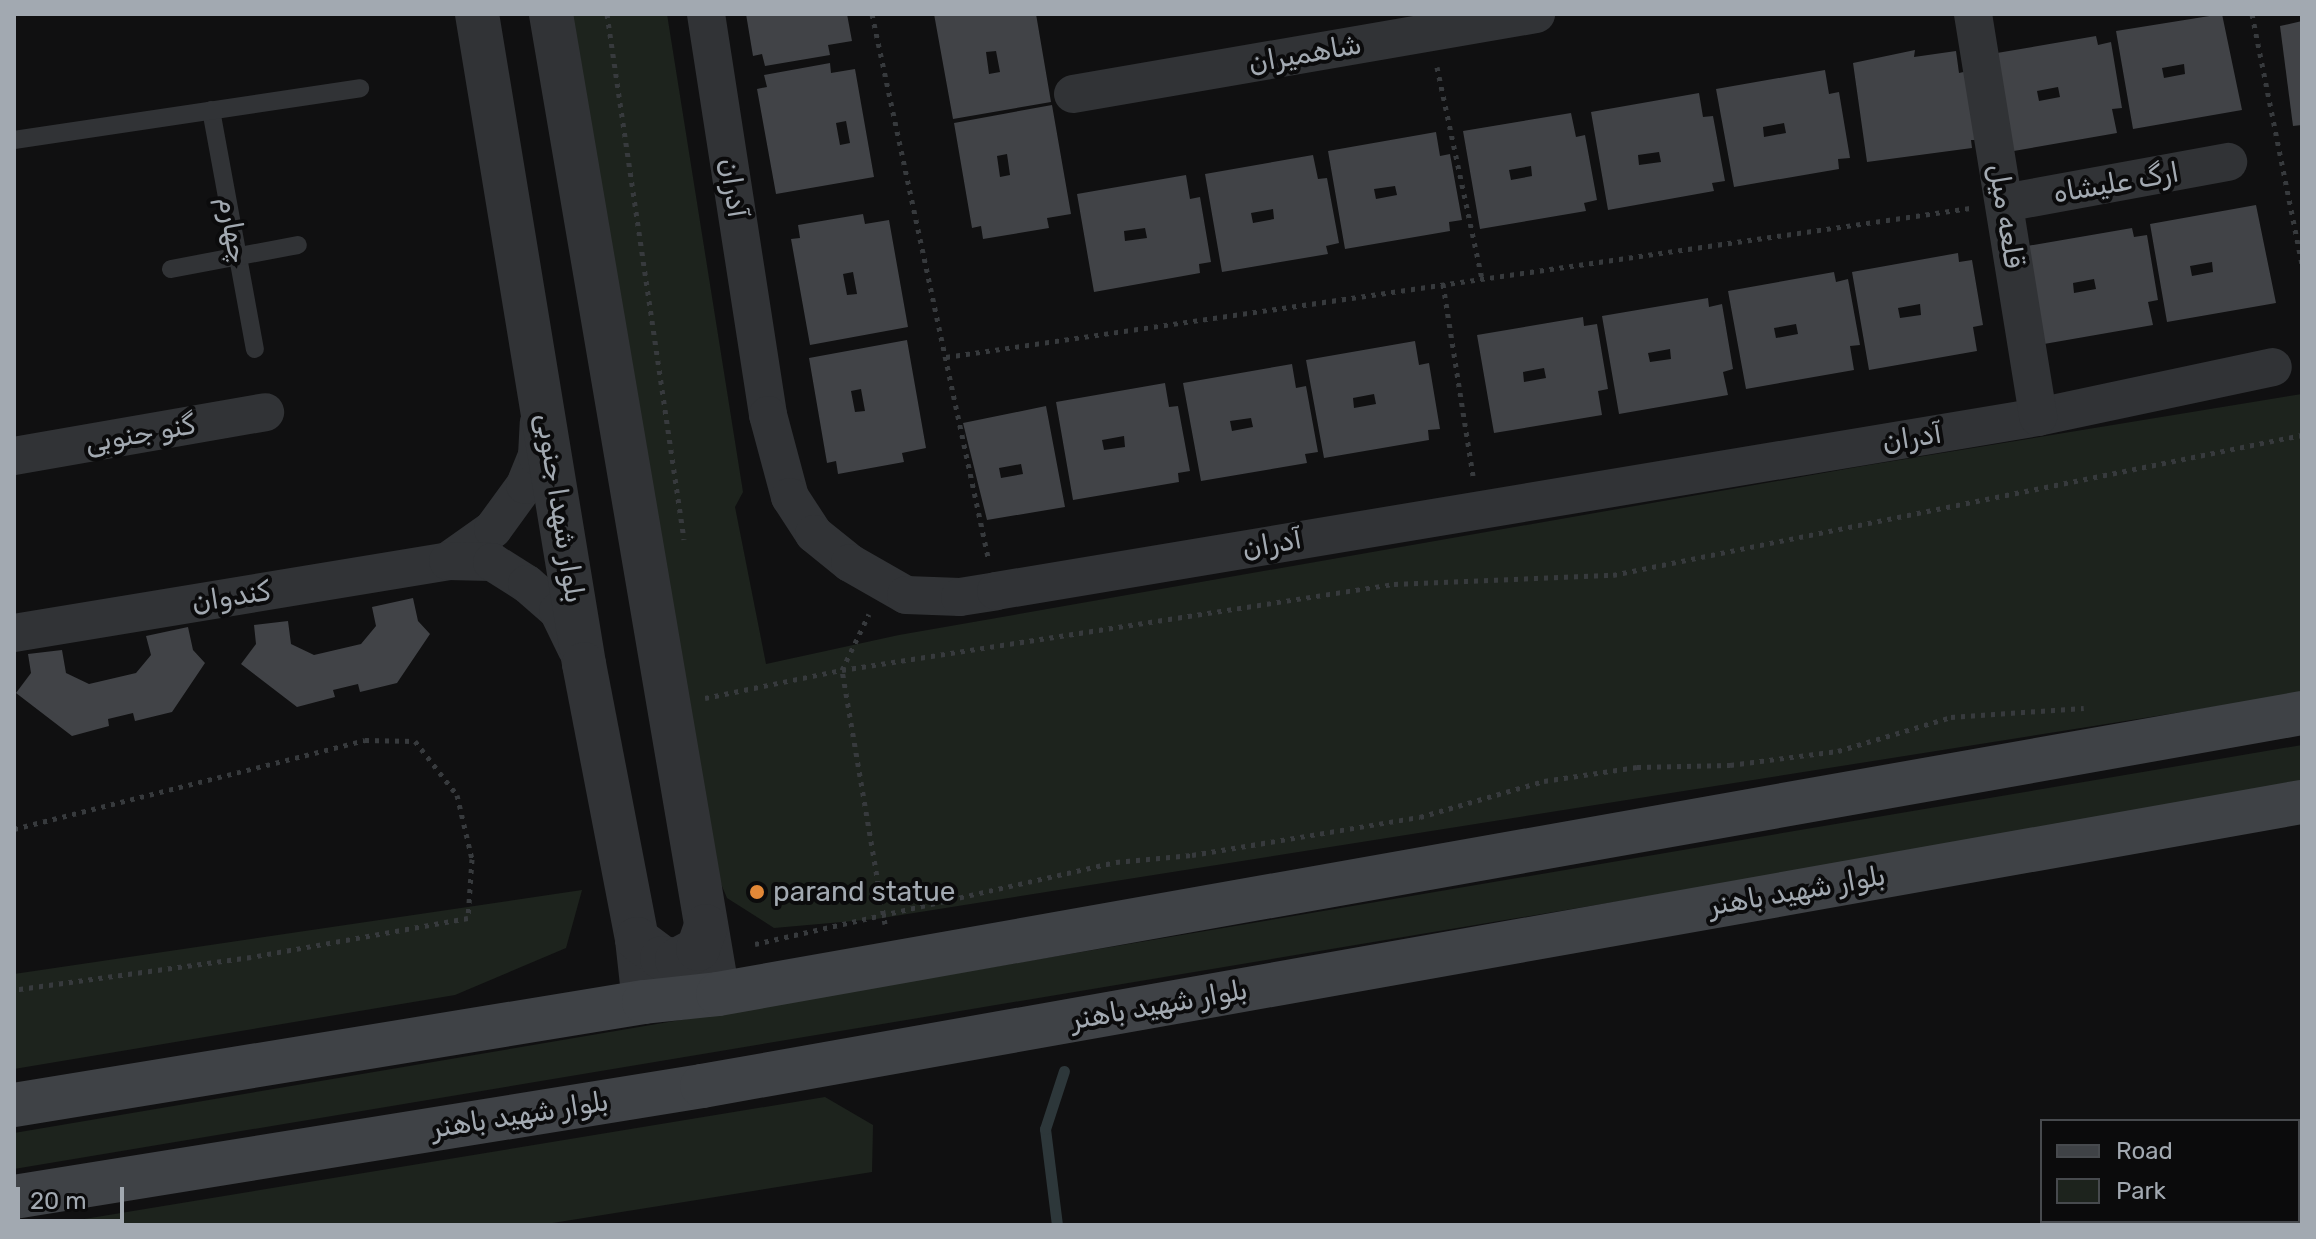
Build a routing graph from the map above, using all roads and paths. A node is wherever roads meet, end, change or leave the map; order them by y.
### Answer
1 (477, 14) edge
2 (551, 14) edge
3 (607, 14) edge
4 (706, 14) edge
5 (872, 14) edge
6 (1536, 14) edge
7 (1973, 14) edge
8 (2252, 14) edge
9 (1430, 32) junction
10 (360, 88) dead end
11 (1073, 94) dead end
12 (211, 110) junction
13 (14, 140) edge
14 (2228, 162) dead end
15 (2004, 203) junction
16 (2300, 240) edge
17 (298, 245) dead end
18 (238, 257) junction
19 (2302, 264) edge
20 (171, 269) dead end
21 (1482, 278) junction
22 (1443, 284) junction
23 (255, 349) dead end
24 (946, 357) junction
25 (2273, 367) dead end
26 (541, 390) junction
27 (265, 412) dead end
28 (2038, 417) junction
29 (2302, 435) edge
30 (14, 456) edge
31 (1478, 509) junction
32 (685, 542) dead end
33 (448, 561) junction
34 (884, 582) junction
35 (996, 591) junction
36 (14, 633) edge
37 (584, 664) junction
38 (842, 670) junction
39 (705, 682) dead end
40 (688, 702) junction
41 (2093, 708) dead end
42 (2302, 713) edge
43 (2302, 802) edge
44 (14, 829) edge
45 (882, 915) junction
46 (637, 939) junction
47 (712, 958) junction
48 (896, 963) junction
49 (14, 990) edge
50 (644, 1002) junction
51 (14, 1105) edge
52 (14, 1197) edge

1 - 26 street, بلوار شهدا جنوبی
2 - 40 street
3 - 32 path
4 - 34 street, آدران
5 - 24 path
6 - 9 street, شاهمیران
7 - 15 street, قلعه میل
8 - 16 path
9 - 11 street, شاهمیران
9 - 21 path
10 - 12 lane
12 - 13 lane
12 - 18 lane, چهارم
14 - 15 street, ارگ علیشاه
15 - 21 path
15 - 28 street, قلعه میل
16 - 19 path
17 - 18 lane
18 - 20 lane
18 - 23 lane, چهارم
21 - 22 path
22 - 24 path
22 - 31 path
24 - 35 path
25 - 28 street, آدران
26 - 33 street
26 - 37 street, بلوار شهدا جنوبی
27 - 30 street, گنو جنوبی
28 - 31 street, آدران
29 - 38 path
31 - 35 street, آدران
33 - 36 street, کندوان
33 - 37 street, کندوان
34 - 35 street, آدران
34 - 38 path
37 - 46 street, بلوار شهدا جنوبی
38 - 40 path
38 - 45 path
39 - 40 path
40 - 47 street
41 - 45 path
42 - 48 main road
43 - 52 main road, بلوار شهید باهنر
44 - 49 path
45 - 47 path
45 - 48 path
46 - 47 street
46 - 50 street, بلوار شهدا جنوبی
47 - 48 main road
47 - 50 main road
50 - 51 main road

